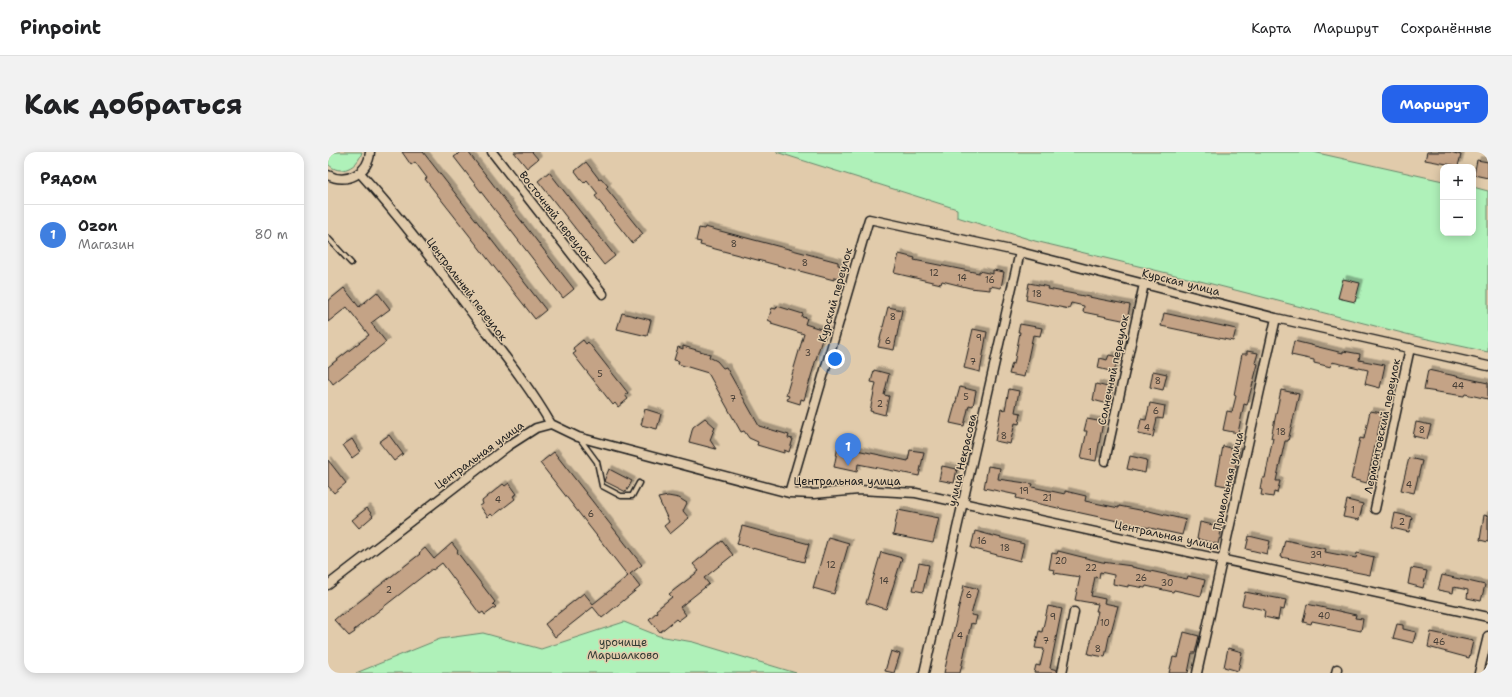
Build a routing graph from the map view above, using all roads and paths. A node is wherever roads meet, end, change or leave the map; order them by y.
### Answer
1 (370, 152) edge
2 (492, 152) edge
3 (360, 173) junction
4 (330, 179) edge
5 (869, 219) joint
6 (328, 238) edge
7 (1020, 252) junction
8 (351, 263) dead end
9 (1144, 284) junction
10 (603, 294) dead end
11 (1276, 318) junction
12 (1410, 348) junction
13 (1488, 366) edge
14 (551, 424) junction
15 (578, 437) junction
16 (1105, 461) dead end
17 (639, 483) dead end
18 (789, 493) junction
19 (963, 502) junction
20 (1375, 508) dead end
21 (1222, 558) junction
22 (328, 585) edge
23 (1074, 612) dead end
24 (1488, 617) edge
25 (1488, 636) edge
26 (924, 673) edge
27 (1062, 673) edge
28 (1197, 673) edge
29 (1479, 673) edge

1 - 3 street
2 - 10 street, Восточный переулок
3 - 4 street
3 - 14 street, Центральный переулок
5 - 7 street, Курская улица
5 - 18 street, Курский переулок
6 - 8 lane
7 - 9 street, Курская улица
7 - 19 street, улица Некрасова
9 - 11 street, Курская улица
9 - 16 street, Солнечный переулок
11 - 12 street, Курская улица
11 - 21 street, Привольная улица
12 - 13 street, Курская улица
12 - 20 street, Лермонтовский переулок
14 - 15 street, Центральная улица
14 - 22 street, Центральная улица
15 - 17 lane
15 - 18 street, Центральная улица
18 - 19 street, Центральная улица
19 - 21 street, Центральная улица
19 - 26 street, улица Некрасова
21 - 24 street, Центральная улица
21 - 28 street, Привольная улица
23 - 27 street
25 - 29 street

